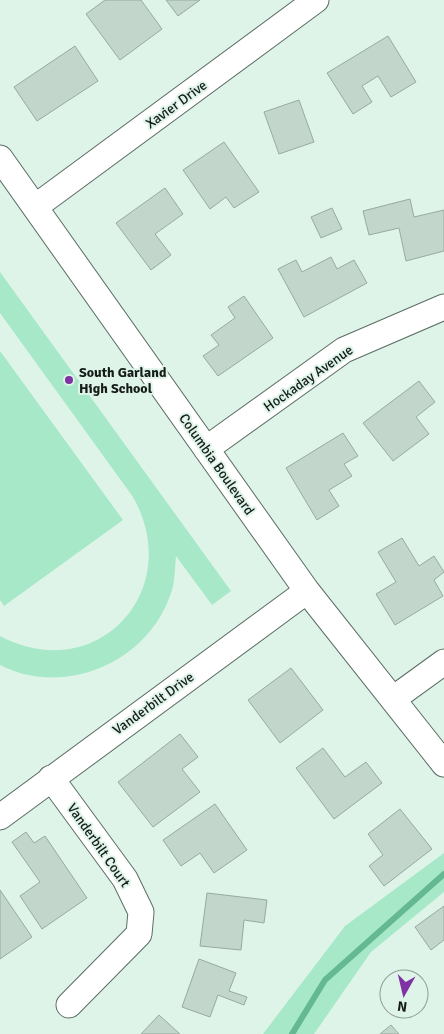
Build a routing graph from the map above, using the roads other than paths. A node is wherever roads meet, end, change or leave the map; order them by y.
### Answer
1 (316, 0) edge
2 (0, 158) edge
3 (35, 207) junction
4 (444, 307) edge
5 (206, 449) junction
6 (307, 591) junction
7 (444, 662) edge
8 (393, 699) junction
9 (444, 764) edge
10 (51, 778) junction
11 (0, 817) edge
12 (69, 1005) dead end

1 - 3 street, Xavier Drive
2 - 3 street, Columbia Boulevard
3 - 5 street, Columbia Boulevard
4 - 5 street, Hockaday Avenue
5 - 6 street, Columbia Boulevard
6 - 8 street, Columbia Boulevard
6 - 10 street, Vanderbilt Drive
7 - 8 street
8 - 9 street, Columbia Boulevard
10 - 11 street, Vanderbilt Drive
10 - 12 street, Vanderbilt Court

